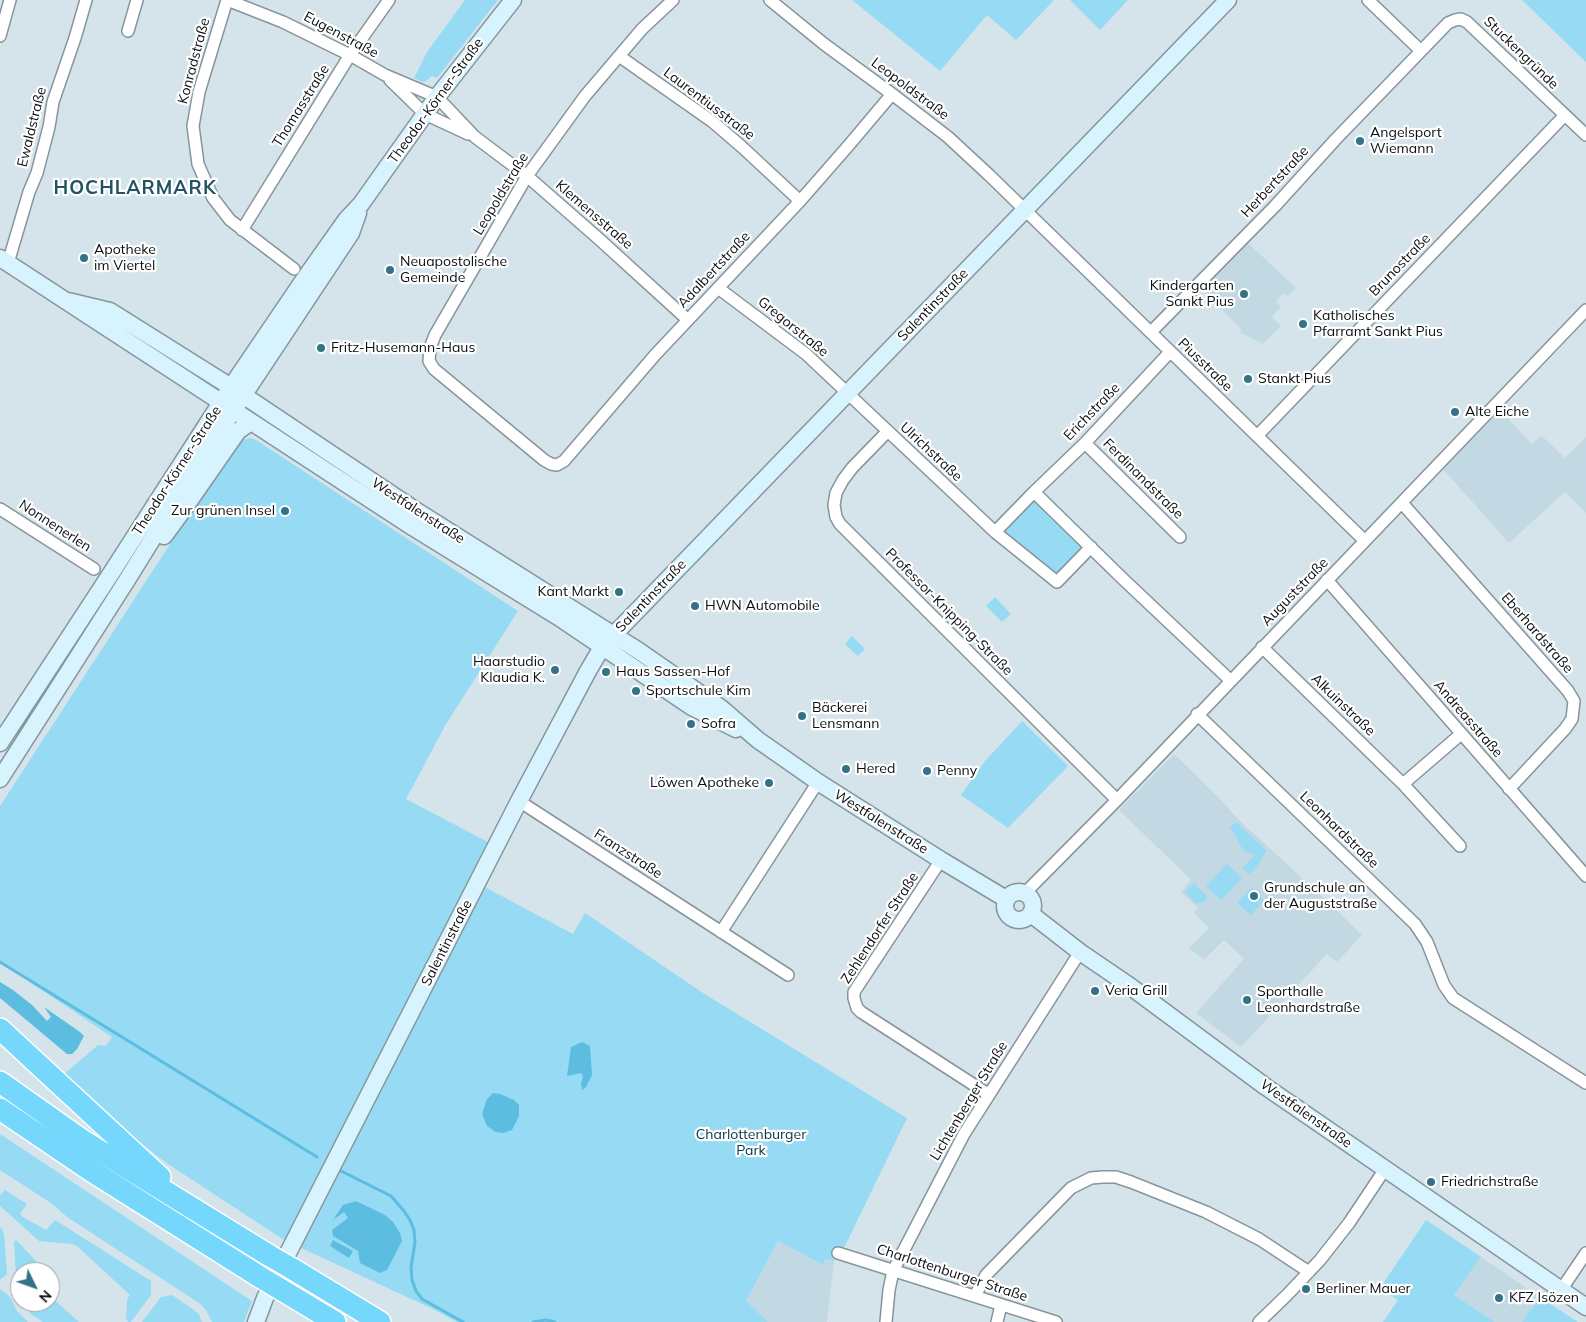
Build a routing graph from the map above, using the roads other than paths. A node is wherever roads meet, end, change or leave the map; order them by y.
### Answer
1 (10, 0) edge
2 (86, 0) edge
3 (136, 0) edge
4 (227, 0) edge
5 (389, 0) edge
6 (512, 0) edge
7 (673, 0) edge
8 (770, 0) edge
9 (1228, 0) edge
10 (1368, 0) edge
11 (128, 31) dead end
12 (0, 36) edge
13 (1421, 51) junction
14 (350, 55) junction
15 (619, 56) junction
16 (385, 76) junction
17 (892, 94) junction
18 (437, 98) junction
19 (425, 114) junction
20 (1565, 115) junction
21 (1586, 135) edge
22 (476, 137) junction
23 (527, 176) junction
24 (800, 201) junction
25 (1025, 210) junction
26 (242, 230) junction
27 (4, 260) edge
28 (294, 269) dead end
29 (718, 288) junction
30 (68, 301) junction
31 (1586, 310) edge
32 (688, 320) junction
33 (1151, 332) junction
34 (1170, 352) junction
35 (237, 391) junction
36 (846, 394) junction
37 (227, 406) junction
38 (251, 422) junction
39 (887, 432) junction
40 (1257, 436) junction
41 (1085, 443) junction
42 (557, 465) joint
43 (1034, 492) junction
44 (1402, 503) junction
45 (0, 508) edge
46 (995, 532) junction
47 (1180, 537) dead end
48 (1365, 542) junction
49 (1091, 547) junction
50 (94, 569) dead end
51 (127, 580) junction
52 (1327, 580) junction
53 (608, 641) junction
54 (1262, 647) junction
55 (1230, 680) junction
56 (1197, 714) junction
57 (1461, 734) junction
58 (0, 743) edge
59 (0, 779) edge
60 (818, 782) junction
61 (1404, 784) junction
62 (1509, 789) junction
63 (1117, 800) junction
64 (519, 801) junction
65 (1460, 846) dead end
66 (941, 860) junction
67 (1586, 876) edge
68 (1025, 893) junction
69 (1006, 899) junction
70 (1031, 914) junction
71 (721, 932) junction
72 (1080, 952) junction
73 (788, 975) dead end
74 (0, 1029) edge
75 (0, 1082) edge
76 (1586, 1083) edge
77 (988, 1094) junction
78 (0, 1109) edge
79 (1385, 1169) junction
80 (229, 1231) junction
81 (838, 1253) dead end
82 (1586, 1253) edge
83 (893, 1270) junction
84 (1309, 1272) junction
85 (1561, 1290) junction
86 (975, 1296) junction
87 (1001, 1304) junction
88 (1586, 1307) edge
89 (256, 1322) edge
90 (335, 1322) edge
91 (380, 1322) edge
92 (886, 1322) edge
93 (997, 1322) edge
94 (1056, 1322) edge
95 (1259, 1322) edge

1 - 12 street
2 - 27 street, Ewaldstraße
3 - 11 street
4 - 14 street, Eugenstraße
4 - 26 street, Konradstraße
5 - 14 street, Thomasstraße
6 - 18 main road, Theodor-Körner-Straße
7 - 15 street, Leopoldstraße
8 - 17 street, Leopoldstraße
9 - 25 main road, Salentinstraße
10 - 13 street
13 - 20 street, Stuckengründe
13 - 33 street, Herbertstraße
14 - 16 street, Eugenstraße
14 - 26 street, Thomasstraße
15 - 23 street, Leopoldstraße
15 - 24 street, Laurentiusstraße
16 - 18 street, Eugenstraße
16 - 19 street, Eugenstraße
17 - 24 street, Adalbertstraße
17 - 25 street, Leopoldstraße
18 - 19 main road, Theodor-Körner-Straße
18 - 22 street, Klemensstraße
19 - 22 street, Klemensstraße
19 - 35 main road, Theodor-Körner-Straße
20 - 21 street, Stuckengründe
20 - 40 street, Brunostraße
22 - 23 street, Klemensstraße
23 - 32 street, Klemensstraße
23 - 42 street, Leopoldstraße
24 - 29 street, Adalbertstraße
25 - 33 street, Piusstraße
25 - 36 main road, Salentinstraße
26 - 28 street, Konradstraße
27 - 30 main road, Westfalenstraße
29 - 32 street, Adalbertstraße
29 - 36 street, Gregorstraße
30 - 35 main road, Westfalenstraße
30 - 37 main road, Westfalenstraße
31 - 44 street, Auguststraße
32 - 42 street, Adalbertstraße
33 - 34 street, Piusstraße
34 - 40 street, Piusstraße
34 - 41 street, Erichstraße
35 - 37 main road, Theodor-Körner-Straße
35 - 53 main road, Westfalenstraße
36 - 39 street, Ulrichstraße
36 - 53 main road, Salentinstraße
37 - 38 main road, Westfalenstraße
37 - 51 main road, Theodor-Körner-Straße
37 - 58 main road, Theodor-Körner-Straße
38 - 51 main road, Theodor-Körner-Straße
38 - 53 main road, Westfalenstraße
39 - 46 street, Ulrichstraße
39 - 63 street, Professor-Knipping-Straße
40 - 48 street, Piusstraße
41 - 43 street, Erichstraße
41 - 47 street, Ferdinandstraße
43 - 46 street
43 - 49 street
44 - 48 street, Auguststraße
44 - 62 street, Eberhardstraße
45 - 50 street, Nonnenerlen
46 - 49 street, Ulrichstraße
48 - 52 street, Auguststraße
49 - 55 street
51 - 59 main road, Theodor-Körner-Straße
52 - 54 street, Auguststraße
52 - 57 street, Andreasstraße
53 - 60 main road, Westfalenstraße
53 - 64 main road, Salentinstraße
54 - 55 street, Auguststraße
54 - 61 street, Alkuinstraße
55 - 56 street, Auguststraße
56 - 63 street, Auguststraße
56 - 76 street, Leonhardstraße
57 - 61 street
57 - 62 street, Andreasstraße
60 - 66 main road, Westfalenstraße
60 - 71 street
61 - 65 street, Alkuinstraße
62 - 67 street, Andreasstraße
63 - 68 street, Auguststraße
64 - 71 street, Franzstraße
64 - 89 main road, Salentinstraße
66 - 69 main road, Westfalenstraße
66 - 77 street, Zehlendorfer Straße
68 - 69 main road
68 - 70 main road
69 - 70 main road
70 - 72 main road, Westfalenstraße
71 - 73 street, Franzstraße
72 - 77 street, Lichtenberger Straße
72 - 79 main road, Westfalenstraße
74 - 80 highway
75 - 80 highway
77 - 83 street, Lichtenberger Straße
78 - 90 highway, bridge
79 - 84 street
79 - 85 main road, Westfalenstraße
80 - 91 highway, bridge
81 - 83 street, Charlottenburger Straße
82 - 85 street
83 - 86 street, Charlottenburger Straße
83 - 92 street, Lichtenberger Straße
84 - 86 street
84 - 95 street
85 - 88 main road, Westfalenstraße
86 - 87 street, Charlottenburger Straße
87 - 93 street
87 - 94 street, Charlottenburger Straße

